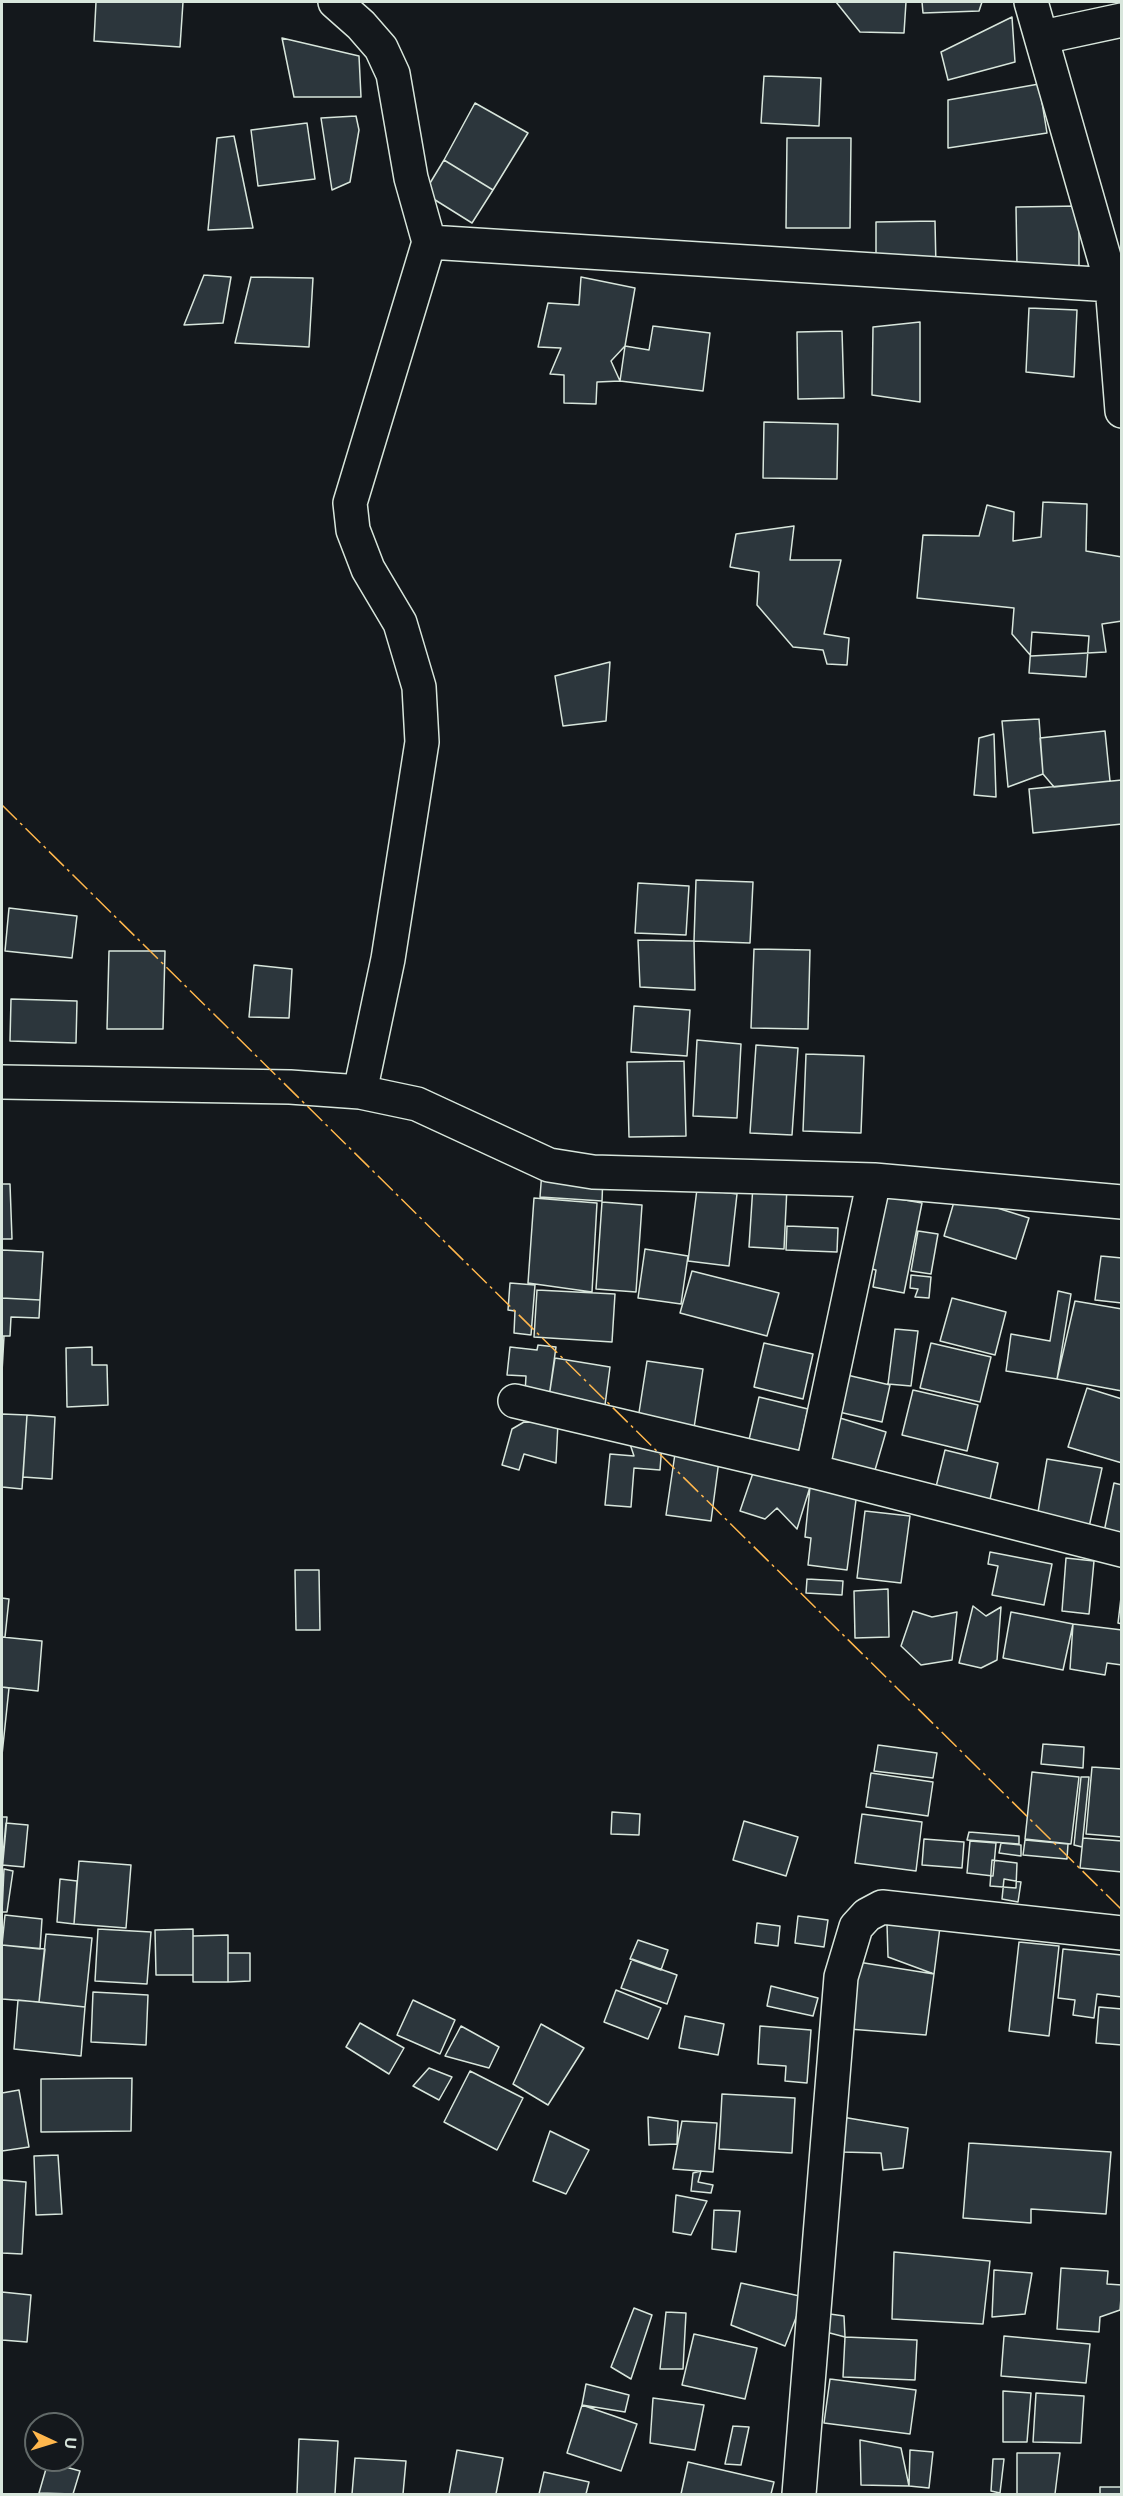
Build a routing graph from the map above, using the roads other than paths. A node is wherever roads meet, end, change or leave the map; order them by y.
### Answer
1 (335, 2) edge
2 (1031, 2) edge
3 (1122, 20) edge
4 (1043, 37) junction
5 (429, 242) junction
6 (1112, 285) junction
7 (1119, 347) edge
8 (1122, 411) edge
9 (2, 1082) edge
10 (360, 1092) junction
11 (874, 1180) junction
12 (1122, 1202) edge
13 (515, 1401) dead end
14 (812, 1471) junction
15 (1122, 1550) edge
16 (1122, 1933) edge
17 (799, 2494) edge

1 - 5 street
2 - 4 street
3 - 4 street
4 - 6 street
5 - 6 street
5 - 10 street
6 - 7 street
7 - 8 street
9 - 10 street
10 - 11 street
11 - 12 street
11 - 14 street
13 - 14 street
14 - 15 street
16 - 17 street

